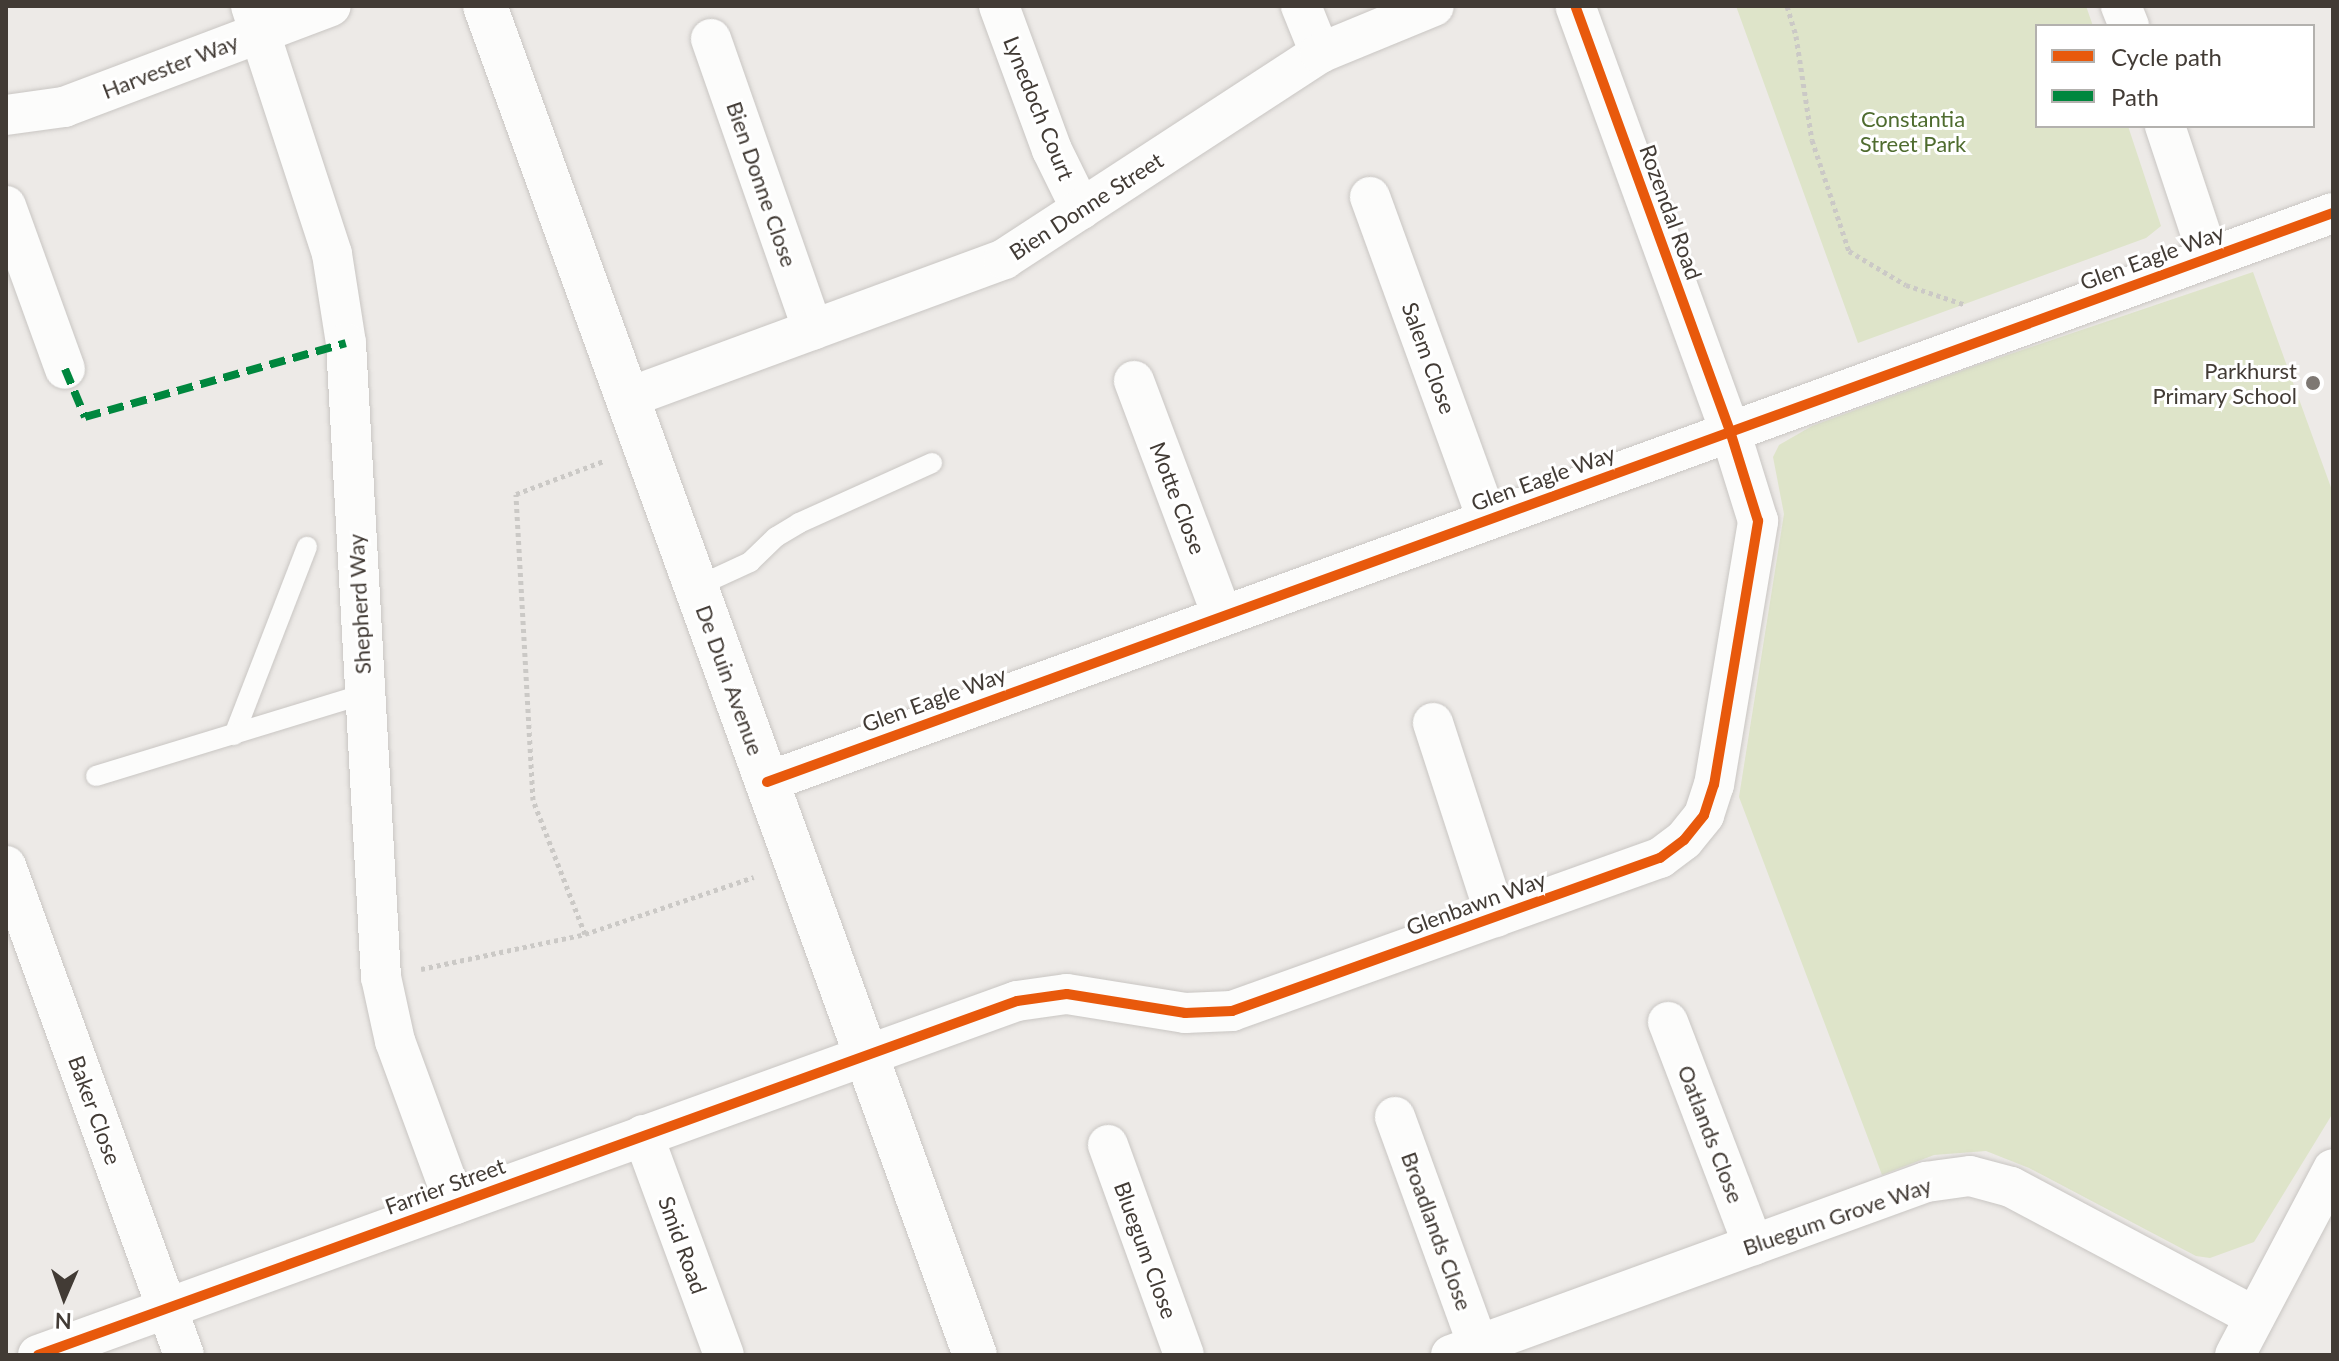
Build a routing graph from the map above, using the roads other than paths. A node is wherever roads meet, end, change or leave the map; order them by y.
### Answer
1 (331, 6) edge
2 (485, 6) edge
3 (999, 6) edge
4 (1301, 6) edge
5 (1434, 6) edge
6 (1575, 6) edge
7 (256, 19) edge
8 (711, 39) dead end
9 (1320, 53) junction
10 (6, 115) edge
11 (2166, 128) edge
12 (1370, 197) dead end
13 (6, 206) edge
14 (1081, 209) junction
15 (2333, 213) edge
16 (2209, 258) junction
17 (813, 330) junction
18 (65, 369) dead end
19 (1134, 381) dead end
20 (627, 398) junction
21 (1730, 431) junction
22 (932, 463) dead end
23 (1487, 519) junction
24 (307, 547) dead end
25 (696, 587) junction
26 (1222, 615) junction
27 (364, 694) junction
28 (1433, 723) dead end
29 (234, 735) junction
30 (96, 776) dead end
31 (767, 782) junction
32 (6, 866) edge
33 (1496, 917) junction
34 (1668, 1022) dead end
35 (867, 1058) junction
36 (1395, 1117) dead end
37 (643, 1135) junction
38 (1108, 1145) dead end
39 (2333, 1169) edge
40 (455, 1204) junction
41 (1753, 1245) junction
42 (167, 1308) junction
43 (2255, 1317) junction
44 (1464, 1350) edge
45 (38, 1355) edge
46 (184, 1355) edge
47 (724, 1355) edge
48 (975, 1355) edge
49 (1184, 1355) edge
50 (2235, 1355) edge

1 - 7 street, Harvester Way
2 - 20 street, De Duin Avenue
3 - 14 street, Lynedoch Court
4 - 9 street
5 - 9 street, Bien Donne Street
6 - 21 street, Rozendal Road
7 - 10 street, Harvester Way
7 - 27 street, Shepherd Way
8 - 17 street, Bien Donne Close
9 - 14 street, Bien Donne Street
11 - 16 street
12 - 23 street, Salem Close
13 - 18 street
14 - 17 street, Bien Donne Street
15 - 16 street, Glen Eagle Way
16 - 21 street, Glen Eagle Way
17 - 20 street, Bien Donne Street
19 - 26 street, Motte Close
20 - 25 street, De Duin Avenue
21 - 23 street, Glen Eagle Way
21 - 33 street, Glenbawn Way
22 - 25 lane
23 - 26 street, Glen Eagle Way
24 - 29 lane
25 - 31 street, De Duin Avenue
26 - 31 street, Glen Eagle Way
27 - 29 lane
27 - 40 street, Shepherd Way
28 - 33 street
29 - 30 lane
31 - 35 street, De Duin Avenue
32 - 42 street, Baker Close
33 - 35 street, Glenbawn Way
34 - 41 street, Oatlands Close
35 - 37 street, Farrier Street
35 - 48 street, De Duin Avenue
36 - 44 street, Broadlands Close
37 - 40 street, Farrier Street
37 - 47 street, Smid Road
38 - 49 street, Bluegum Close
39 - 43 street
40 - 42 street, Farrier Street
41 - 43 street, Bluegum Grove Way
41 - 44 street, Bluegum Grove Way
42 - 45 street, Farrier Street
42 - 46 street, Baker Close
43 - 50 street

